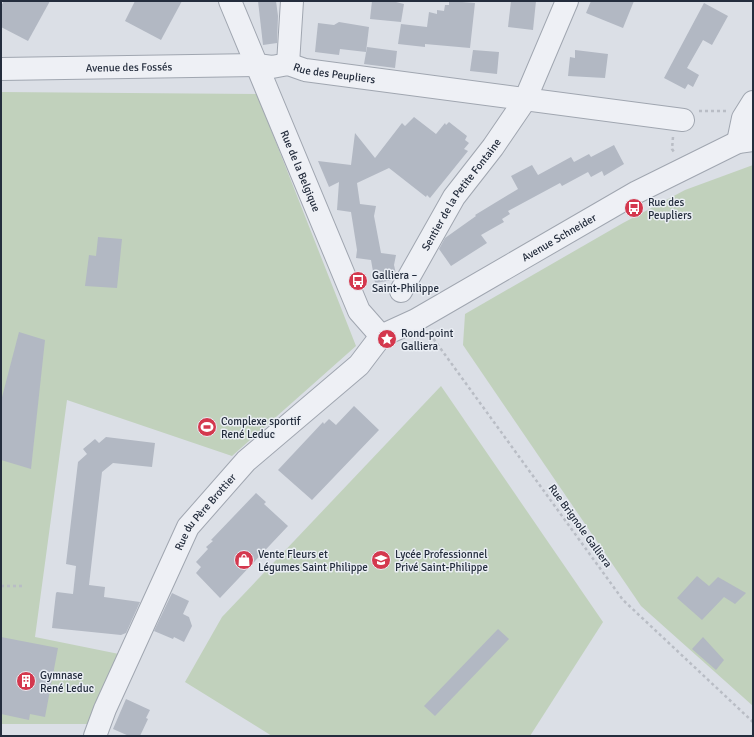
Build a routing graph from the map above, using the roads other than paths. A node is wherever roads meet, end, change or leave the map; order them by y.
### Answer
1 (230, 1) edge
2 (292, 1) edge
3 (567, 1) edge
4 (288, 64) junction
5 (257, 65) junction
6 (1, 69) edge
7 (525, 100) junction
8 (748, 110) edge
9 (678, 128) road end
10 (746, 141) edge
11 (401, 291) dead end
12 (381, 336) junction
13 (95, 736) edge

1 - 5 street, Rue de la Belgique
2 - 4 street
3 - 7 street, Sentier de la Petite Fontaine
4 - 5 street, Rue des Peupliers
4 - 7 street, Rue des Peupliers
5 - 6 street, Avenue des Fossés
5 - 12 street, Rue de la Belgique
7 - 9 street, Rue des Peupliers
7 - 11 street, Sentier de la Petite Fontaine
8 - 10 street
10 - 12 street, Avenue Schneider
12 - 13 street, Rue du Père Brottier

